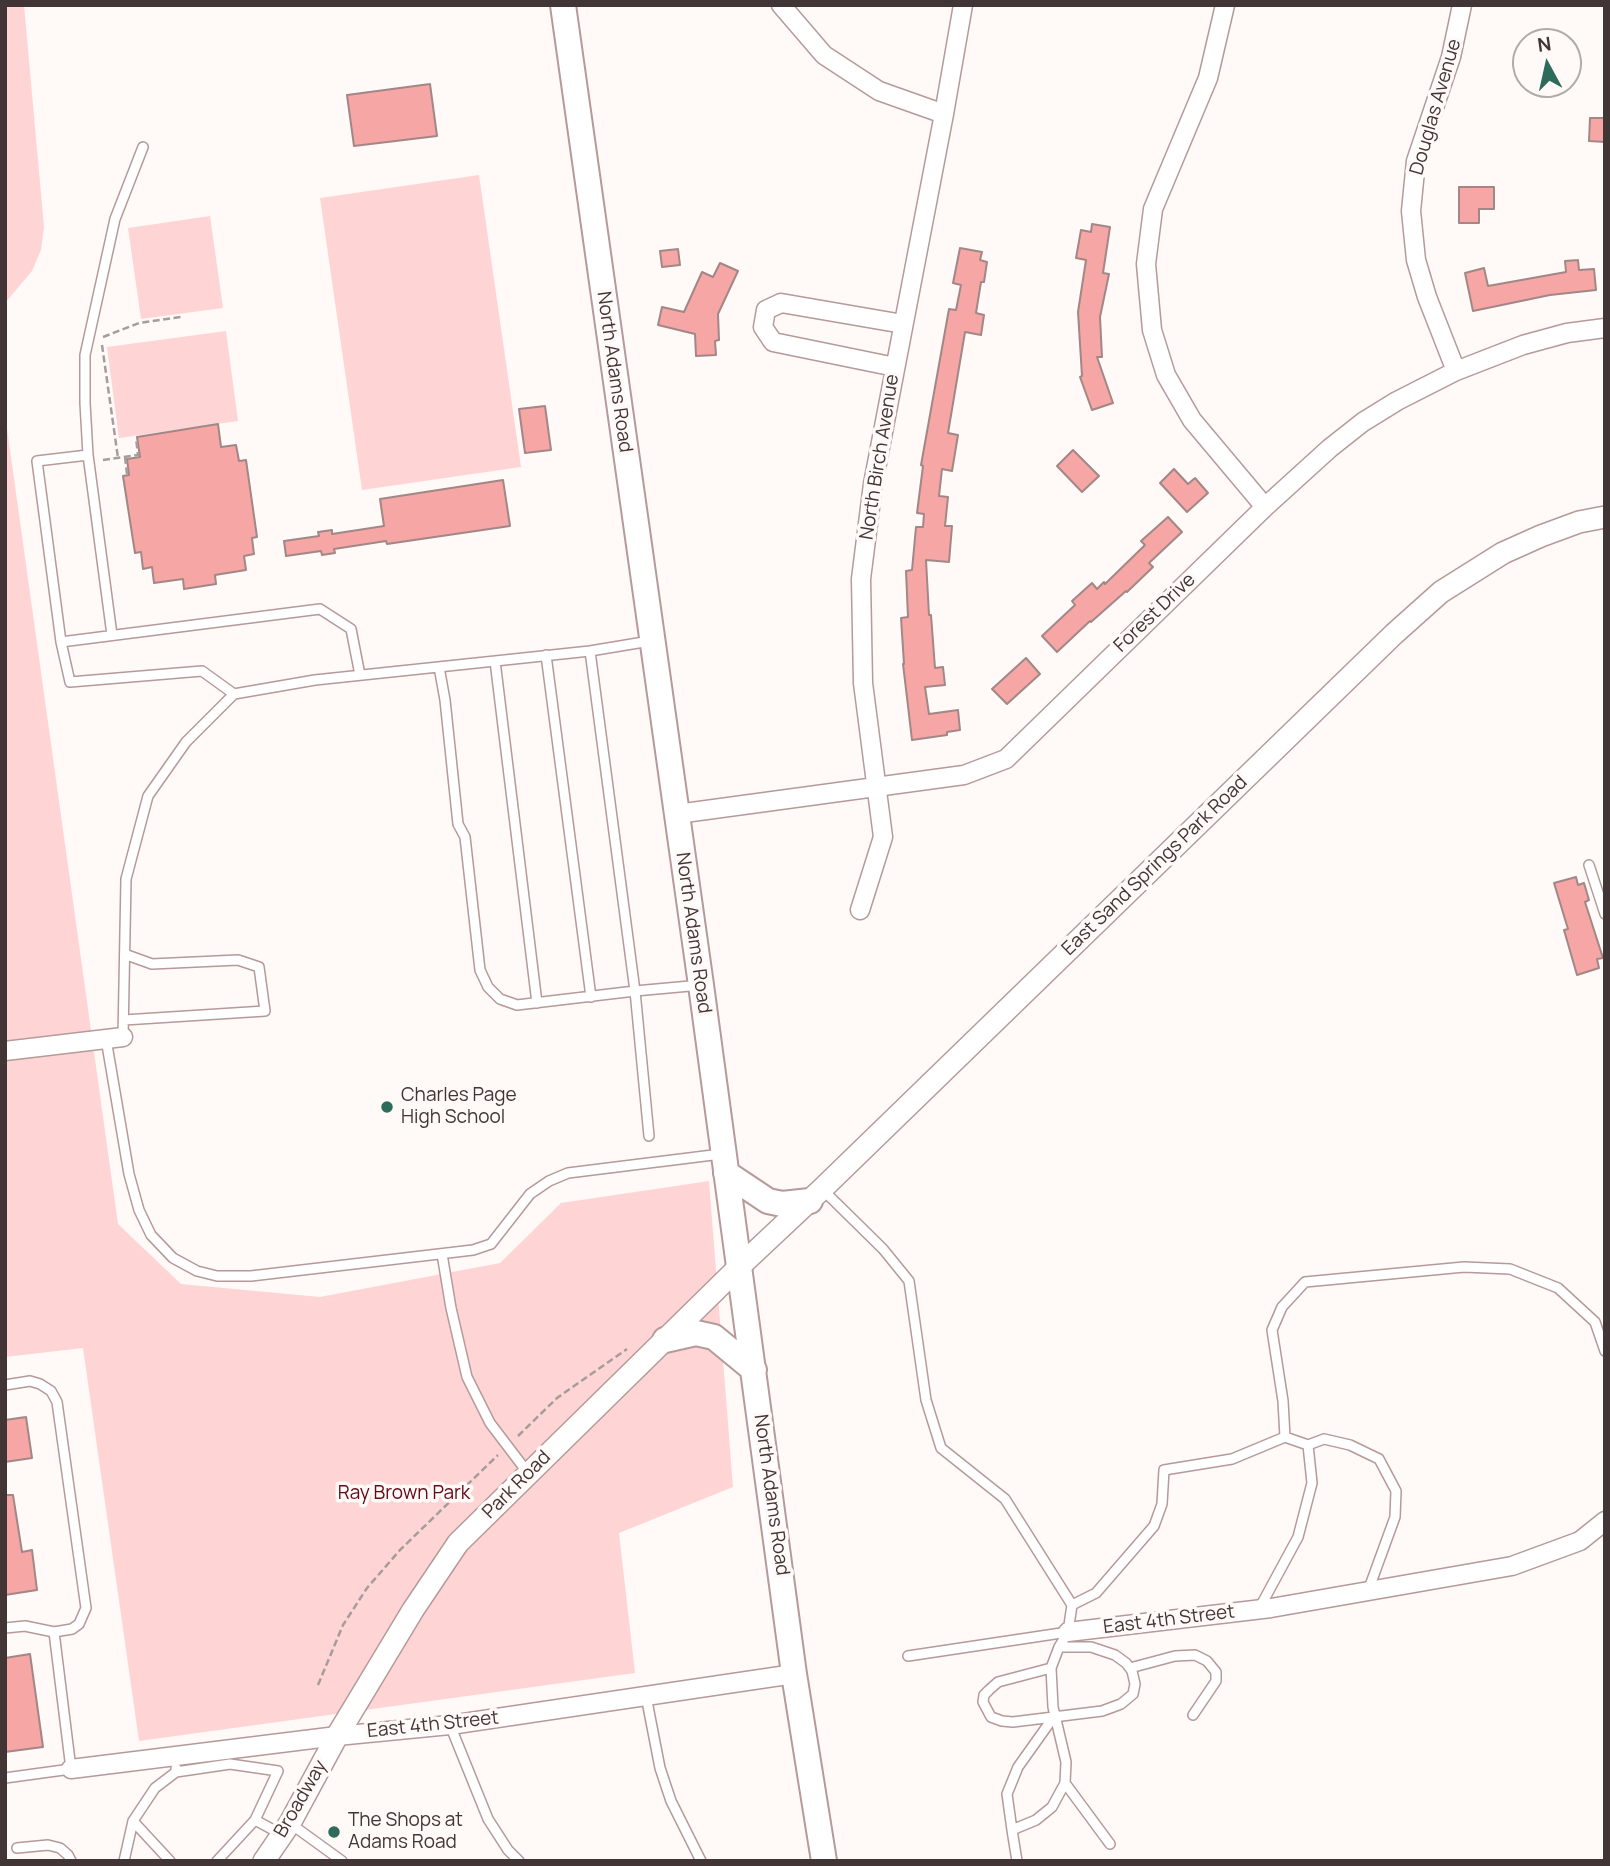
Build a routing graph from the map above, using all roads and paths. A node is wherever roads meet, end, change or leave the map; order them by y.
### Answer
1 (563, 5) edge
2 (781, 5) edge
3 (963, 5) edge
4 (1226, 5) edge
5 (1462, 5) edge
6 (944, 114) junction
7 (143, 147) dead end
8 (181, 314) dead end
9 (903, 324) junction
10 (1605, 328) edge
11 (895, 367) junction
12 (1456, 371) junction
13 (136, 438) dead end
14 (125, 457) junction
15 (89, 458) junction
16 (118, 458) junction
17 (127, 474) dead end
18 (1265, 507) junction
19 (1605, 517) edge
20 (112, 635) junction
21 (652, 641) junction
22 (61, 642) junction
23 (590, 651) junction
24 (546, 655) junction
25 (495, 661) junction
26 (439, 667) junction
27 (360, 675) junction
28 (234, 694) junction
29 (878, 788) junction
30 (677, 814) junction
31 (1589, 865) dead end
32 (860, 910) dead end
33 (1605, 914) edge
34 (127, 955) junction
35 (701, 985) junction
36 (635, 991) junction
37 (591, 997) junction
38 (537, 1003) junction
39 (118, 1032) junction
40 (5, 1051) edge
41 (649, 1136) dead end
42 (724, 1164) junction
43 (816, 1195) junction
44 (442, 1254) junction
45 (739, 1267) junction
46 (665, 1340) junction
47 (630, 1347) dead end
48 (1605, 1351) edge
49 (754, 1370) junction
50 (5, 1385) edge
51 (1285, 1437) junction
52 (1308, 1445) junction
53 (508, 1446) junction
54 (528, 1474) junction
55 (1605, 1521) edge
56 (1368, 1591) junction
57 (1072, 1605) junction
58 (1265, 1609) junction
59 (5, 1628) edge
60 (54, 1632) junction
61 (1063, 1640) junction
62 (908, 1656) dead end
63 (1051, 1668) junction
64 (1130, 1668) junction
65 (794, 1674) junction
66 (318, 1685) dead end
67 (646, 1696) junction
68 (1055, 1715) junction
69 (1193, 1715) dead end
70 (450, 1726) junction
71 (337, 1736) junction
72 (175, 1763) junction
73 (71, 1769) junction
74 (5, 1778) edge
75 (1065, 1783) junction
76 (255, 1820) junction
77 (133, 1821) junction
78 (286, 1829) junction
79 (1012, 1830) junction
80 (1110, 1844) dead end
81 (16, 1848) dead end
82 (71, 1861) edge
83 (124, 1861) edge
84 (170, 1861) edge
85 (217, 1861) edge
86 (264, 1861) edge
87 (342, 1861) edge
88 (519, 1861) edge
89 (701, 1861) edge
90 (824, 1861) edge
91 (1017, 1861) edge

1 - 21 main road, North Adams Road
2 - 6 street
3 - 6 street, North Birch Avenue
4 - 18 street
5 - 12 street, Douglas Avenue
6 - 9 street, North Birch Avenue
7 - 15 lane
8 - 16 path
9 - 11 street, North Birch Avenue
9 - 11 street
10 - 12 street, Forest Drive
11 - 29 street, North Birch Avenue
12 - 18 street, Forest Drive
13 - 14 path
14 - 16 path
14 - 17 path
15 - 16 path
15 - 20 lane
15 - 22 lane
18 - 29 street, Forest Drive
19 - 43 street, East Sand Springs Park Road
20 - 22 lane
20 - 27 lane
21 - 23 lane
21 - 30 main road, North Adams Road
22 - 28 lane
23 - 24 lane
23 - 36 lane
24 - 25 lane
24 - 37 lane
25 - 26 lane
25 - 38 lane
26 - 27 lane
26 - 38 lane
27 - 28 lane
28 - 34 lane
29 - 30 street, Forest Drive
29 - 32 street, North Birch Avenue
30 - 35 main road, North Adams Road
31 - 33 lane
34 - 39 lane
34 - 39 lane
35 - 36 lane
35 - 42 main road, North Adams Road
36 - 37 lane
36 - 41 lane
37 - 38 lane
39 - 40 street
39 - 44 lane
42 - 43 main road
42 - 44 lane
42 - 45 main road, North Adams Road
43 - 45 street, East Sand Springs Park Road
43 - 57 lane
44 - 53 lane
45 - 46 street, Park Road
45 - 49 main road, North Adams Road
46 - 49 main road
46 - 54 street, Park Road
47 - 53 path
48 - 51 lane
49 - 65 main road, North Adams Road
50 - 60 lane
51 - 52 lane
51 - 57 lane
52 - 56 lane
52 - 58 lane
53 - 54 lane
53 - 66 path
54 - 71 street, Park Road
55 - 56 street, East 4th Street
56 - 58 street, East 4th Street
57 - 61 lane
58 - 61 street, East 4th Street
59 - 60 lane
60 - 73 lane
61 - 62 lane
61 - 63 lane
61 - 64 lane
63 - 68 lane
63 - 68 lane
64 - 68 lane
64 - 69 lane
65 - 67 street, East 4th Street
65 - 90 main road, North Adams Road
67 - 70 street, East 4th Street
67 - 89 lane
68 - 75 lane
68 - 79 lane
70 - 71 street, East 4th Street
70 - 88 lane
71 - 72 street, East 4th Street
71 - 78 street, Broadway
72 - 73 street, East 4th Street
72 - 76 lane
72 - 77 lane
73 - 74 lane
75 - 79 lane
75 - 80 lane
76 - 78 lane
76 - 85 lane
77 - 83 lane
77 - 84 lane
78 - 86 street, Broadway
78 - 87 lane
79 - 91 lane
81 - 82 lane

